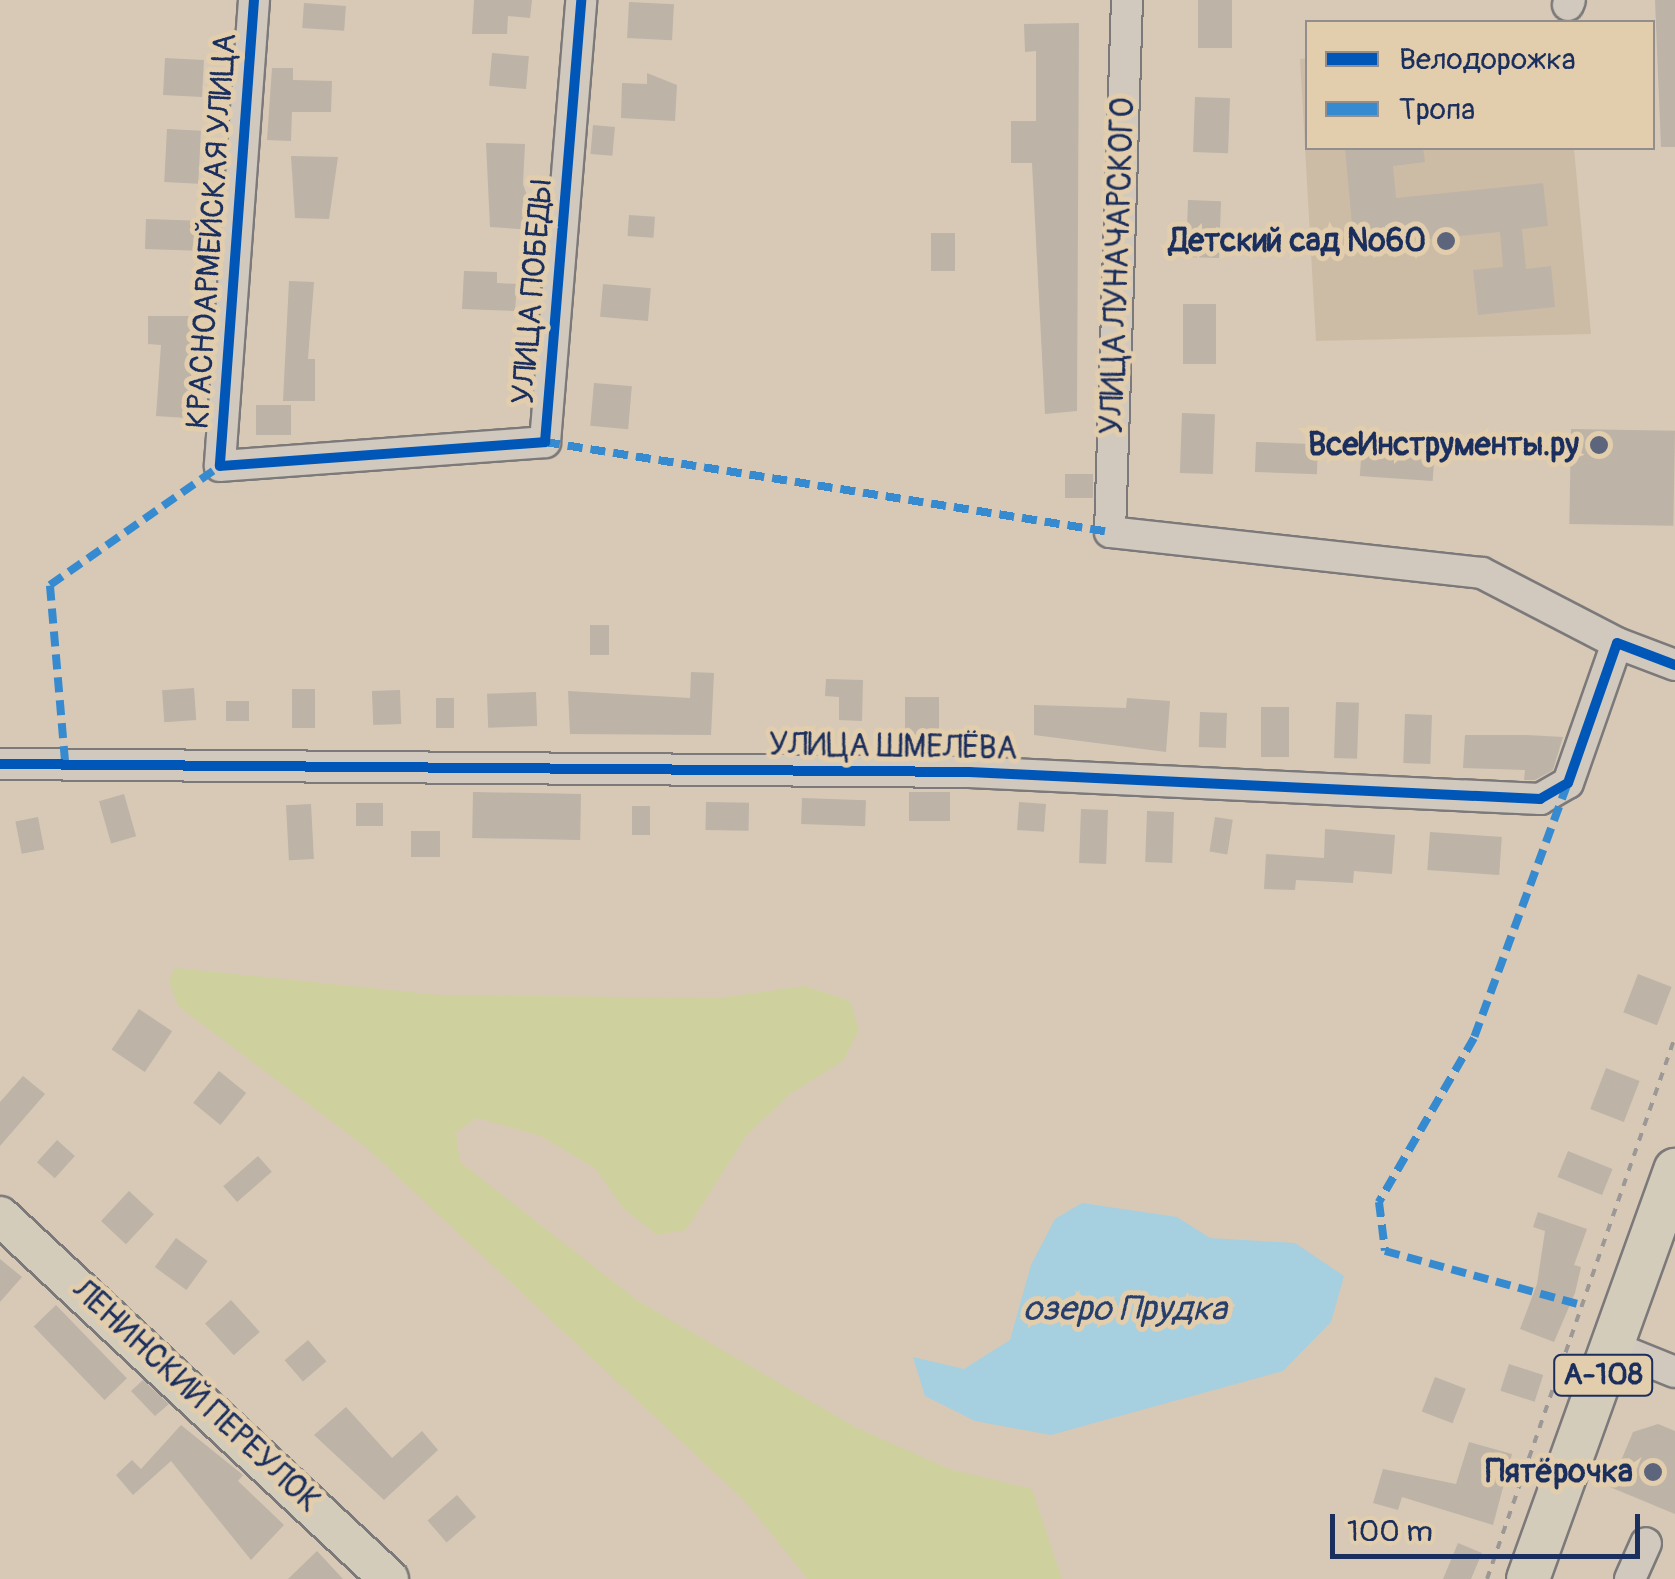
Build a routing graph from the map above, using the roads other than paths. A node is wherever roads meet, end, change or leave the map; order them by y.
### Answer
1 (254, 0) edge
2 (581, 0) edge
3 (1127, 0) edge
4 (220, 466) joint
5 (1617, 642) junction
6 (1675, 664) edge
7 (0, 764) edge
8 (1675, 1170) edge
9 (0, 1216) edge
10 (1613, 1348) junction
11 (1675, 1372) edge
12 (1646, 1543) dead end
13 (389, 1579) edge
14 (1528, 1579) edge
15 (1630, 1579) edge

1 - 4 street, КРАСНОАРМЕЙСКАЯ УЛИЦА
2 - 4 street, УЛИЦА ПОБЕДЫ
3 - 5 street, УЛИЦА ЛУНАЧАРСКОГО
5 - 6 street
5 - 7 street, УЛИЦА ШМЕЛЁВА
8 - 10 highway, А-108
9 - 13 main road, ЛЕНИНСКИЙ ПЕРЕУЛОК
10 - 11 street
10 - 14 highway, А-108
12 - 15 street

